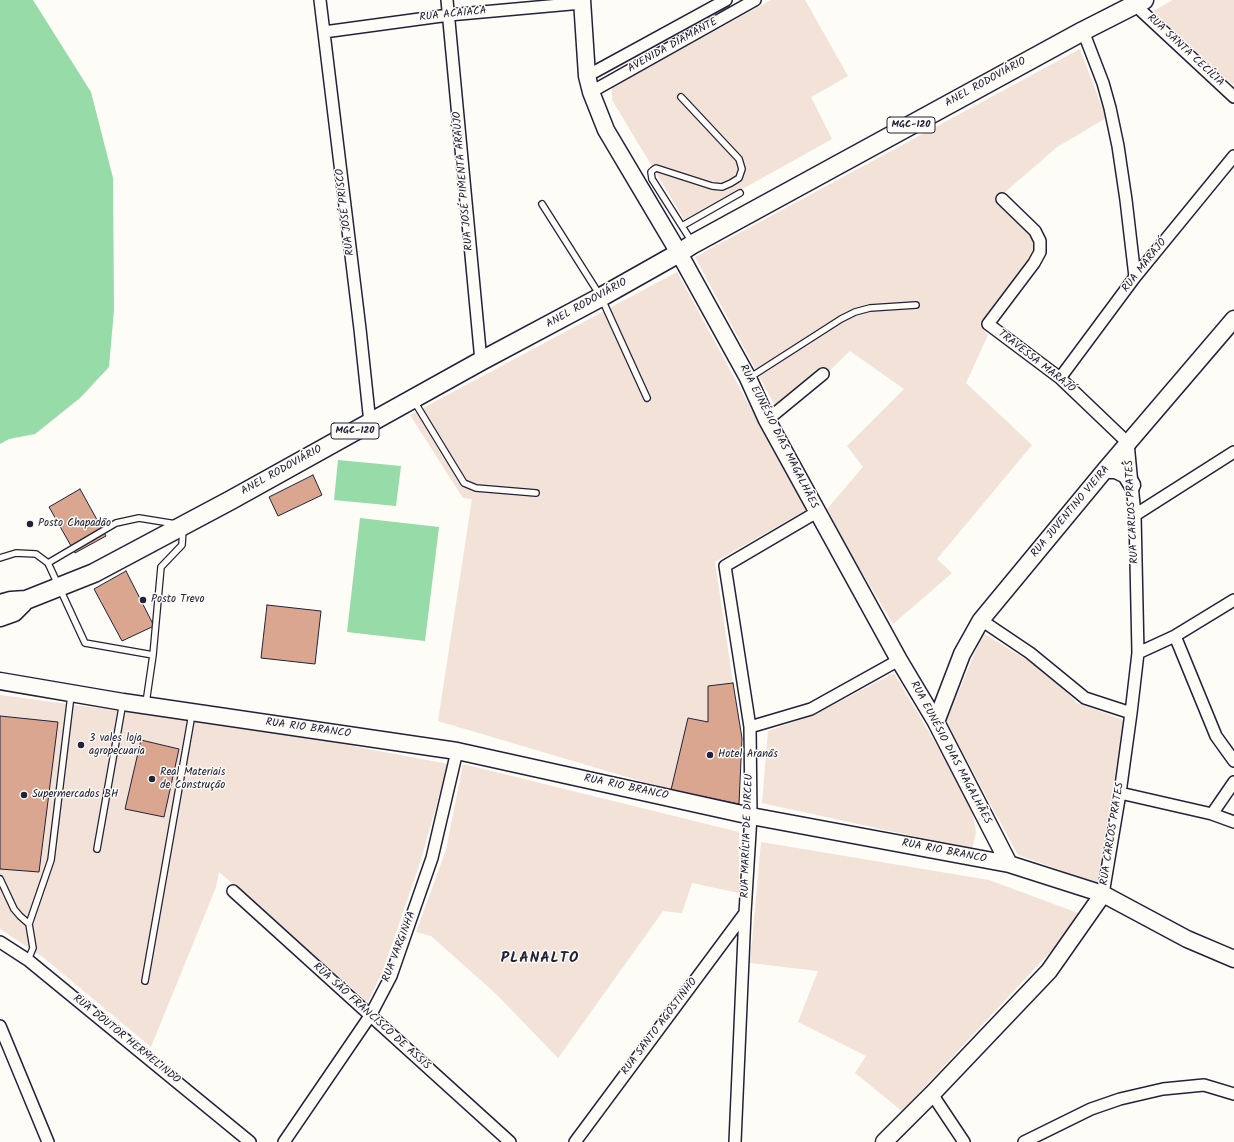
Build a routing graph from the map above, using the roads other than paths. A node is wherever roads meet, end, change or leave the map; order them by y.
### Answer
1 (320, 0) edge
2 (447, 0) edge
3 (726, 0) edge
4 (755, 0) edge
5 (582, 1) edge
6 (1137, 2) edge
7 (449, 15) junction
8 (1083, 31) junction
9 (324, 32) junction
10 (587, 76) junction
11 (591, 92) junction
12 (681, 97) dead end
13 (1234, 97) edge
14 (1234, 156) edge
15 (740, 193) dead end
16 (1002, 199) dead end
17 (542, 204) dead end
18 (682, 226) junction
19 (686, 248) junction
20 (1135, 277) junction
21 (601, 297) junction
22 (916, 305) dead end
23 (1234, 319) edge
24 (482, 361) junction
25 (823, 374) dead end
26 (748, 378) junction
27 (1060, 378) junction
28 (647, 398) dead end
29 (413, 399) junction
30 (767, 420) junction
31 (370, 423) junction
32 (1128, 443) junction
33 (1234, 452) edge
34 (1105, 470) junction
35 (1132, 484) junction
36 (536, 493) dead end
37 (817, 512) junction
38 (1135, 515) junction
39 (183, 526) junction
40 (0, 558) edge
41 (48, 563) junction
42 (59, 586) junction
43 (26, 600) junction
44 (1234, 600) edge
45 (0, 604) edge
46 (0, 617) edge
47 (981, 620) junction
48 (1175, 636) junction
49 (1138, 653) junction
50 (153, 655) junction
51 (899, 660) junction
52 (0, 681) edge
53 (72, 693) junction
54 (123, 702) junction
55 (145, 705) junction
56 (192, 712) junction
57 (1131, 713) junction
58 (936, 722) junction
59 (750, 726) junction
60 (457, 751) junction
61 (1234, 761) edge
62 (1234, 782) edge
63 (1120, 793) junction
64 (1212, 814) junction
65 (751, 816) junction
66 (1234, 822) edge
67 (97, 849) dead end
68 (1009, 864) junction
69 (0, 879) edge
70 (233, 891) dead end
71 (1103, 894) junction
72 (745, 913) junction
73 (28, 924) junction
74 (0, 942) edge
75 (1234, 959) edge
76 (28, 960) junction
77 (145, 981) dead end
78 (370, 1016) junction
79 (0, 1026) edge
80 (932, 1094) junction
81 (1234, 1094) edge
82 (48, 1142) edge
83 (250, 1142) edge
84 (284, 1142) edge
85 (510, 1142) edge
86 (575, 1142) edge
87 (735, 1142) edge
88 (884, 1142) edge
89 (964, 1142) edge
90 (1024, 1142) edge

1 - 9 street, RUA JOSÉ PRISCO
2 - 7 street, RUA JOSÉ PIMENTA ARAÚJO
3 - 10 street, AVENIDA DIAMANTE
4 - 11 street, AVENIDA DIAMANTE
5 - 7 street, RUA ACAIACA
5 - 10 main road, RUA EUNÉSIO DIAS MAGALHÃES
6 - 8 main road, ANEL RODOVIÁRIO / MGC-120
6 - 13 street, RUA SANTA CECÍLIA
7 - 9 street, RUA ACAIACA
7 - 24 street, RUA JOSÉ PIMENTA ARAÚJO
8 - 19 main road, ANEL RODOVIÁRIO / MGC-120
8 - 20 street
9 - 31 street, RUA JOSÉ PRISCO
10 - 11 main road, RUA EUNÉSIO DIAS MAGALHÃES
11 - 19 main road, RUA EUNÉSIO DIAS MAGALHÃES
12 - 18 lane
14 - 20 street, RUA MARAJÓ
15 - 18 lane
16 - 27 street, TRAVESSA MARAJÓ
17 - 21 lane
18 - 19 lane
19 - 21 main road, ANEL RODOVIÁRIO / MGC-120
19 - 26 main road, RUA EUNÉSIO DIAS MAGALHÃES
20 - 27 street, RUA MARAJÓ
21 - 24 main road, ANEL RODOVIÁRIO / MGC-120
21 - 28 lane
22 - 26 lane
23 - 32 main road, RUA JUVENTINO VIEIRA
24 - 29 main road, ANEL RODOVIÁRIO / MGC-120
25 - 30 street
26 - 30 main road, RUA EUNÉSIO DIAS MAGALHÃES
27 - 32 street, TRAVESSA MARAJÓ
29 - 31 main road, ANEL RODOVIÁRIO / MGC-120
29 - 36 lane
30 - 37 main road, RUA EUNÉSIO DIAS MAGALHÃES
31 - 39 main road, ANEL RODOVIÁRIO / MGC-120
32 - 34 main road, RUA JUVENTINO VIEIRA
32 - 35 street, RUA CARLOS PRATES
33 - 38 street
34 - 35 main road
34 - 47 main road, RUA JUVENTINO VIEIRA
35 - 38 street, RUA CARLOS PRATES
37 - 51 main road, RUA EUNÉSIO DIAS MAGALHÃES
37 - 59 street, RUA MARÍLIA DE DIRCEU
38 - 49 street, RUA CARLOS PRATES
39 - 41 lane
39 - 42 main road, ANEL RODOVIÁRIO / MGC-120
39 - 50 lane
40 - 41 lane
41 - 42 lane
42 - 43 main road, ANEL RODOVIÁRIO / MGC-120
42 - 50 lane
43 - 45 main road, ANEL RODOVIÁRIO / MGC-120
43 - 46 main road, ANEL RODOVIÁRIO / MGC-120
44 - 48 street
47 - 57 street
47 - 58 main road, RUA JUVENTINO VIEIRA
48 - 49 street
48 - 61 street
49 - 57 street, RUA CARLOS PRATES
50 - 55 lane
51 - 58 main road, RUA EUNÉSIO DIAS MAGALHÃES
51 - 59 street
52 - 53 main road, RUA RIO BRANCO
53 - 54 main road, RUA RIO BRANCO
53 - 73 lane
54 - 55 main road, RUA RIO BRANCO
54 - 67 lane
55 - 56 main road, RUA RIO BRANCO
56 - 60 main road, RUA RIO BRANCO
56 - 77 lane
57 - 63 street, RUA CARLOS PRATES
58 - 68 main road, RUA EUNÉSIO DIAS MAGALHÃES
59 - 65 street, RUA MARÍLIA DE DIRCEU
60 - 65 main road, RUA RIO BRANCO
60 - 78 street, RUA VARGINHA
62 - 64 street
63 - 64 street
63 - 71 street, RUA CARLOS PRATES
64 - 66 street
65 - 68 main road, RUA RIO BRANCO
65 - 72 street, RUA MARÍLIA DE DIRCEU
68 - 71 main road, RUA RIO BRANCO
69 - 73 lane
70 - 78 street, RUA SÃO FRANCISCO DE ASSIS
71 - 75 main road, RUA RIO BRANCO
71 - 80 main road, RUA CARLOS PRATES
72 - 86 street, RUA SANTO AGOSTINHO
72 - 87 street, RUA MARÍLIA DE DIRCEU
73 - 76 lane
74 - 76 street, RUA DOUTOR HERMELINDO
76 - 83 street, RUA DOUTOR HERMELINDO
78 - 84 street, RUA VARGINHA
78 - 85 street, RUA SÃO FRANCISCO DE ASSIS
79 - 82 street
80 - 88 main road, RUA CARLOS PRATES
80 - 89 street
81 - 90 street

